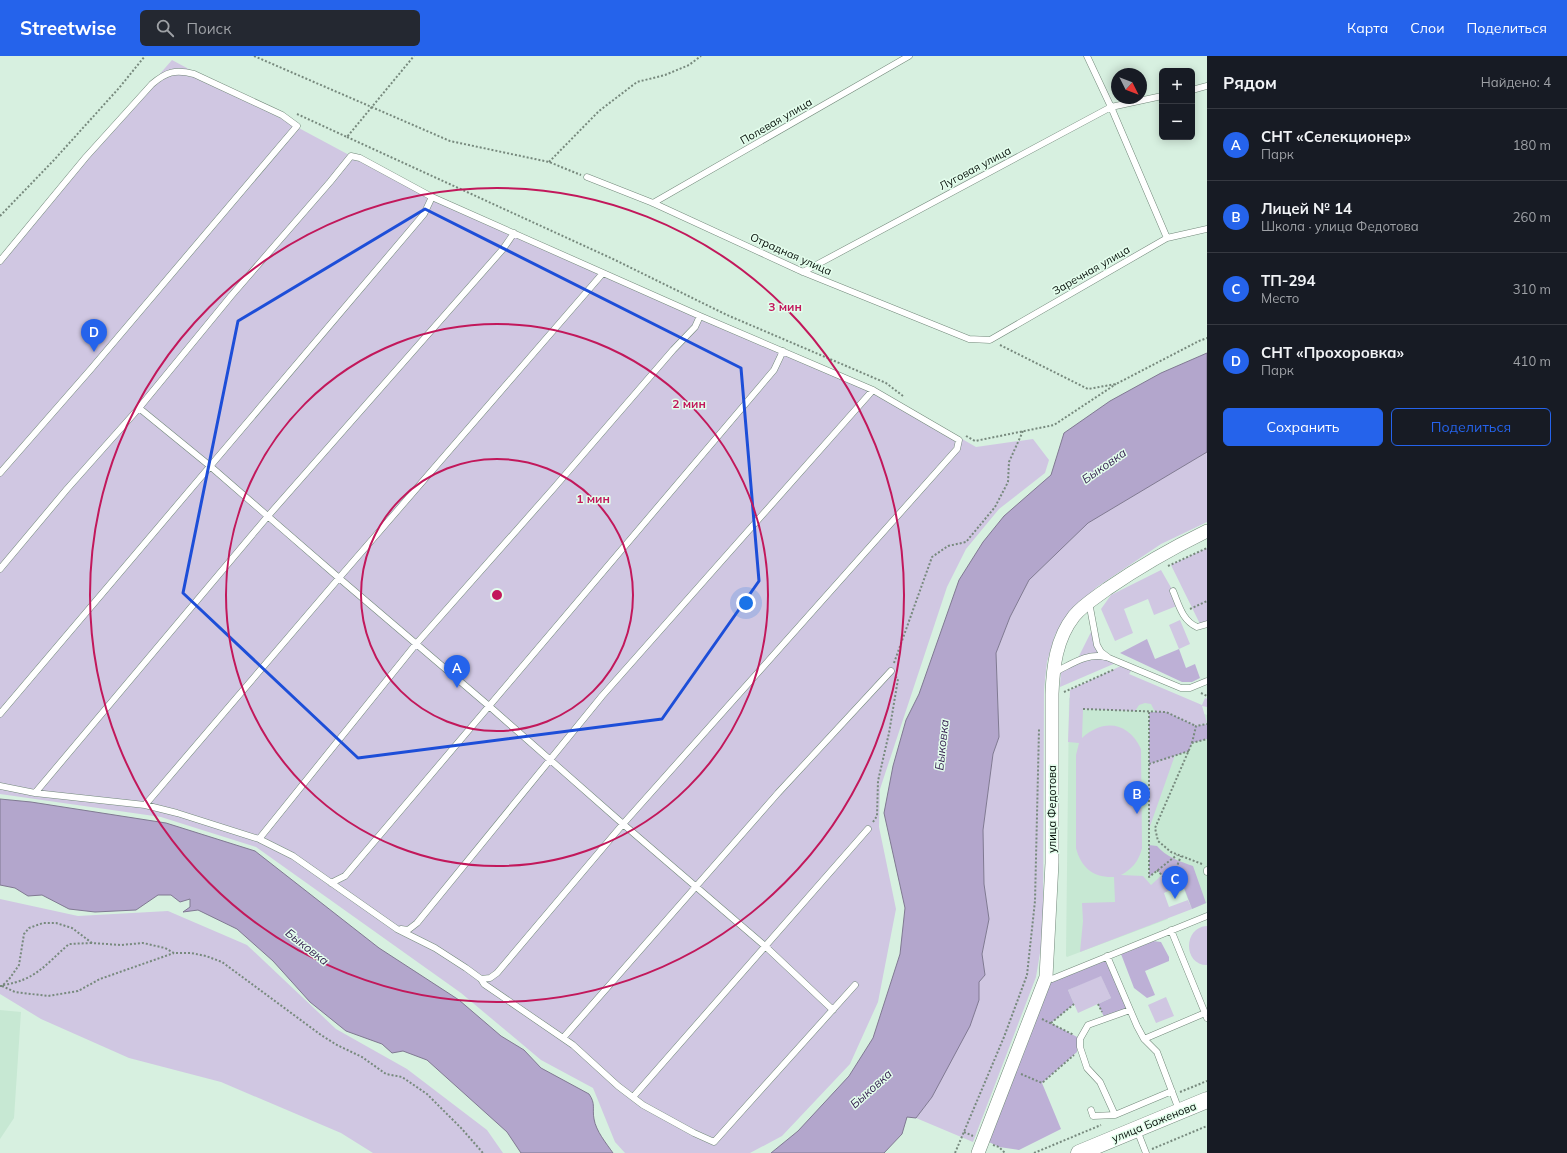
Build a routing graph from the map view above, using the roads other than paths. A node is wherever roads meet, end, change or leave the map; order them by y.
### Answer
1 (909, 56) edge
2 (1087, 56) edge
3 (1207, 86) edge
4 (1195, 89) edge
5 (1159, 97) edge
6 (1111, 107) junction
7 (587, 177) road end
8 (432, 197) junction
9 (653, 202) junction
10 (1207, 229) edge
11 (514, 233) junction
12 (1167, 238) junction
13 (0, 261) edge
14 (803, 272) junction
15 (603, 273) junction
16 (700, 316) junction
17 (990, 340) joint
18 (783, 351) junction
19 (873, 390) junction
20 (138, 408) junction
21 (210, 466) junction
22 (0, 473) edge
23 (268, 516) junction
24 (1207, 530) edge
25 (0, 569) edge
26 (338, 578) junction
27 (1173, 591) dead end
28 (1089, 602) junction
29 (1207, 624) edge
30 (416, 644) junction
31 (1109, 658) junction
32 (891, 671) road end
33 (1053, 673) junction
34 (1207, 681) edge
35 (489, 706) junction
36 (0, 714) edge
37 (550, 761) junction
38 (0, 786) edge
39 (35, 793) junction
40 (145, 805) junction
41 (623, 824) junction
42 (868, 829) road end
43 (259, 839) junction
44 (331, 883) junction
45 (696, 887) junction
46 (1207, 916) edge
47 (397, 929) junction
48 (1170, 930) junction
49 (765, 946) junction
50 (1107, 956) junction
51 (1046, 977) junction
52 (481, 979) junction
53 (855, 985) dead end
54 (833, 1010) junction
55 (1130, 1010) junction
56 (1206, 1015) edge
57 (563, 1038) junction
58 (1144, 1039) junction
59 (1172, 1091) junction
60 (633, 1097) junction
61 (1207, 1100) edge
62 (1091, 1110) dead end
63 (1179, 1112) junction
64 (1115, 1116) junction
65 (1136, 1129) junction
66 (1146, 1152) edge
67 (978, 1153) edge
68 (1079, 1153) edge

1 - 9 lane, Полевая улица
2 - 6 lane
3 - 4 lane
5 - 6 lane, Луговая улица
6 - 12 lane
6 - 14 lane, Луговая улица
7 - 9 lane, Отрадная улица
8 - 11 lane
8 - 20 lane
8 - 21 lane
9 - 14 lane, Отрадная улица
10 - 12 lane, Заречная улица
11 - 15 lane
11 - 23 lane
12 - 17 lane, Заречная улица
13 - 22 lane
14 - 17 lane, Отрадная улица
15 - 16 lane
15 - 26 lane
16 - 18 lane
16 - 30 lane
18 - 19 lane
18 - 35 lane
19 - 37 lane
19 - 41 lane
20 - 21 lane
20 - 25 lane
21 - 23 lane
21 - 36 lane
23 - 26 lane
23 - 39 lane
24 - 28 street, улица Федотова
26 - 30 lane
26 - 40 lane
27 - 29 lane
28 - 31 lane
28 - 33 street, улица Федотова
30 - 35 lane
30 - 43 lane
31 - 33 lane
31 - 34 lane
32 - 45 lane
33 - 51 street, улица Федотова
35 - 37 lane
35 - 44 lane
37 - 41 lane
37 - 47 lane
38 - 39 lane
39 - 40 lane
40 - 43 lane
41 - 45 lane
41 - 52 lane
42 - 49 lane
43 - 44 lane
44 - 47 lane
45 - 49 lane
45 - 57 lane
46 - 48 lane
47 - 52 lane
48 - 50 lane
48 - 56 lane
49 - 54 lane
49 - 60 lane
50 - 51 lane
50 - 55 lane
51 - 67 street, улица Федотова
52 - 57 lane
53 - 54 lane
54 - 60 lane
55 - 58 lane
55 - 64 lane
56 - 58 lane
57 - 60 lane
58 - 59 lane
59 - 63 lane
59 - 64 lane
61 - 63 street, улица Баженова
62 - 64 lane
63 - 65 street, улица Баженова
65 - 66 lane
65 - 68 street, улица Баженова

